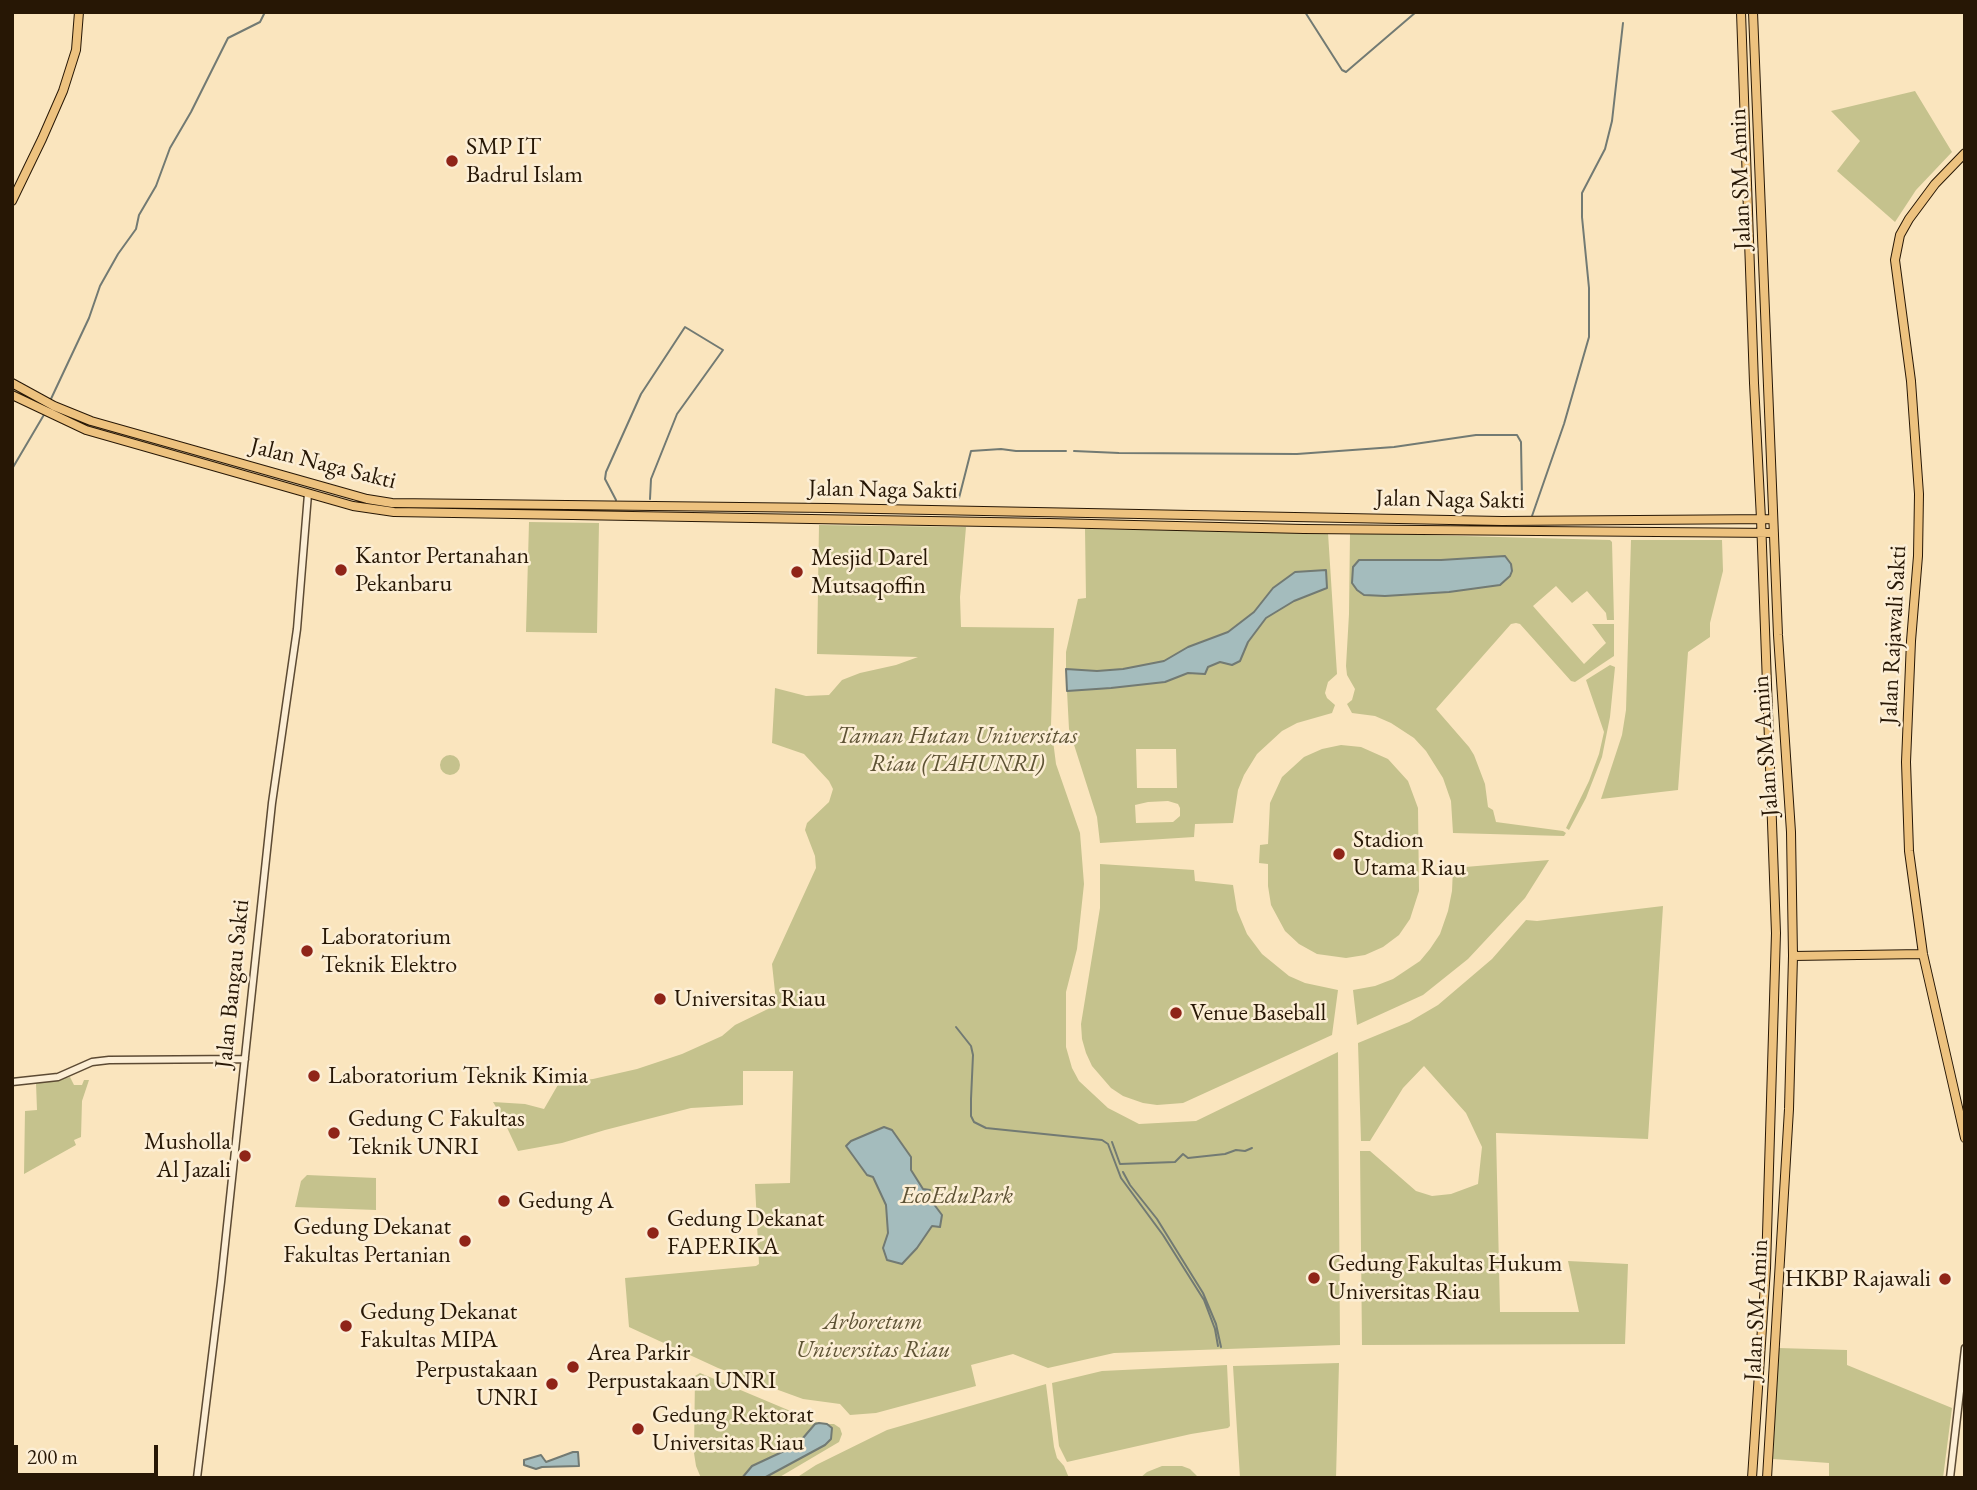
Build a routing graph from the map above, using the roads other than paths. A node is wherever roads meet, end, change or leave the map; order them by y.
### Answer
1 (79, 12) edge
2 (1741, 12) edge
3 (1753, 12) edge
4 (1965, 153) edge
5 (12, 201) edge
6 (12, 383) edge
7 (12, 395) edge
8 (1771, 457) junction
9 (1757, 459) junction
10 (227, 460) junction
11 (225, 470) junction
12 (309, 494) junction
13 (1761, 519) junction
14 (1773, 520) junction
15 (1761, 532) junction
16 (1774, 533) junction
17 (1791, 832) junction
18 (1773, 834) junction
19 (1923, 954) junction
20 (1793, 956) junction
21 (245, 1059) junction
22 (12, 1082) edge
23 (1965, 1138) edge
24 (1965, 1348) edge
25 (1756, 1428) junction
26 (1770, 1428) junction
27 (197, 1478) edge
28 (1752, 1478) edge
29 (1767, 1478) edge
30 (1950, 1478) edge

1 - 5 main road
2 - 9 main road, Jalan SM Amin
3 - 8 main road, Jalan SM Amin
4 - 19 main road, Jalan Rajawali Sakti
6 - 10 main road, Jalan Naga Sakti
7 - 11 main road, Jalan Naga Sakti
8 - 9 main road
8 - 14 main road, Jalan SM Amin
9 - 13 main road, Jalan SM Amin
10 - 11 main road
10 - 13 main road, Jalan Naga Sakti
11 - 12 main road, Jalan Naga Sakti
12 - 15 main road, Jalan Naga Sakti
12 - 21 street, Jalan Bangau Sakti
13 - 14 main road, Jalan Naga Sakti
13 - 15 main road, Jalan SM Amin
14 - 16 main road, Jalan SM Amin
15 - 16 main road, Jalan Naga Sakti
15 - 18 main road, Jalan SM Amin
16 - 17 main road, Jalan SM Amin
17 - 18 main road
17 - 20 main road, Jalan SM Amin
18 - 25 main road, Jalan SM Amin
19 - 20 main road
19 - 23 main road, Jalan Rajawali Sakti
20 - 26 main road, Jalan SM Amin
21 - 22 street
21 - 27 street, Jalan Bangau Sakti
24 - 30 street
25 - 26 main road
25 - 28 main road, Jalan SM Amin
26 - 29 main road, Jalan SM Amin

